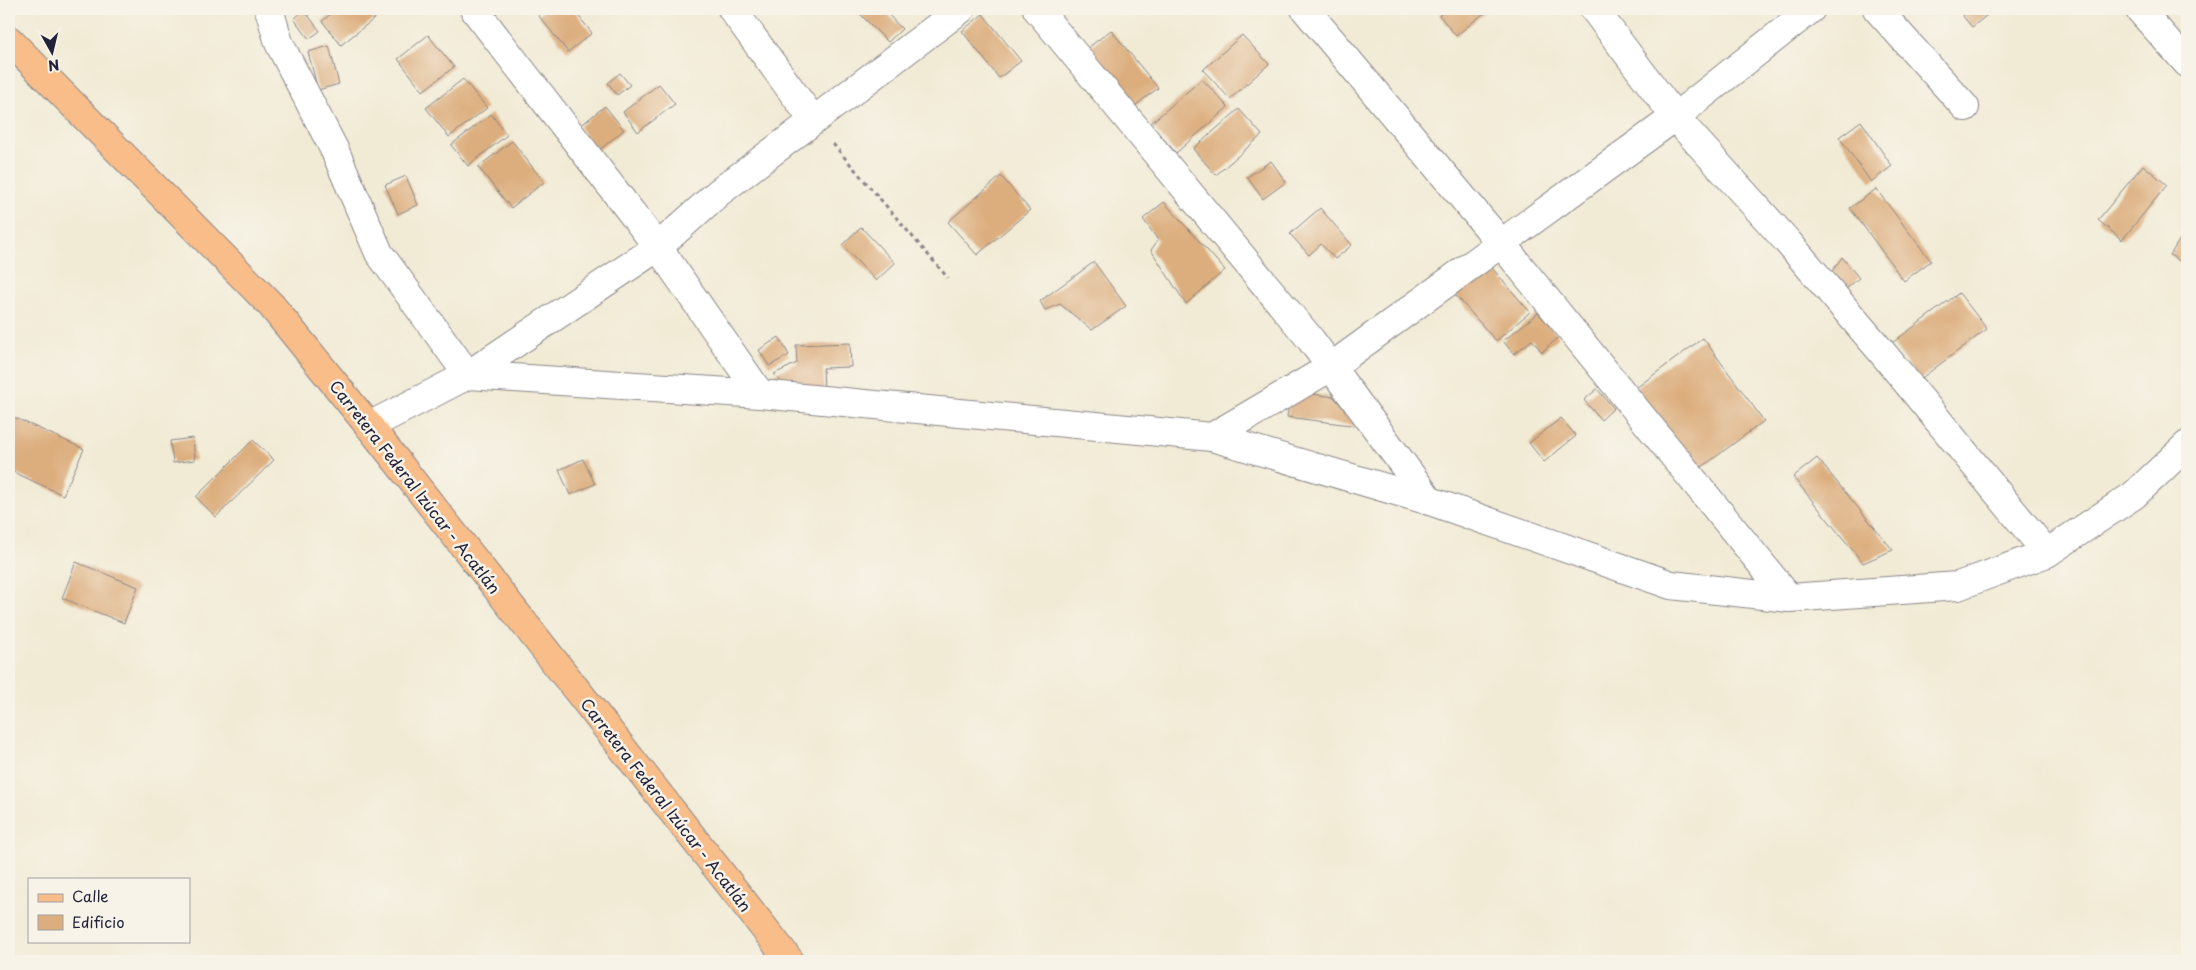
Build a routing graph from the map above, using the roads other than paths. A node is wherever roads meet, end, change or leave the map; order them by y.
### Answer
1 (269, 9) edge
2 (474, 9) edge
3 (732, 9) edge
4 (961, 9) edge
5 (1037, 9) edge
6 (1305, 9) edge
7 (1594, 9) edge
8 (1811, 9) edge
9 (1877, 9) edge
10 (2139, 9) edge
11 (9, 40) edge
12 (2187, 63) edge
13 (1965, 107) dead end
14 (1674, 117) junction
15 (813, 120) junction
16 (1500, 242) junction
17 (658, 246) junction
18 (1330, 367) junction
19 (468, 375) junction
20 (760, 394) junction
21 (369, 426) junction
22 (1212, 437) junction
23 (2187, 445) edge
24 (1430, 501) junction
25 (2047, 553) junction
26 (1789, 598) junction
27 (790, 961) edge

1 - 19 street
2 - 17 street
3 - 15 street
4 - 15 street
5 - 18 street
6 - 16 street
7 - 14 street
8 - 14 street
9 - 13 street
10 - 12 street
11 - 21 main road, Carretera Federal Izúcar - Acatlán
14 - 16 street
14 - 25 street
15 - 17 street
16 - 18 street
16 - 26 street
17 - 19 street
17 - 20 street
18 - 22 street
18 - 24 street
19 - 20 street
19 - 21 street
20 - 22 street
21 - 27 main road, Carretera Federal Izúcar - Acatlán
22 - 24 street
23 - 25 street
24 - 26 street
25 - 26 street

